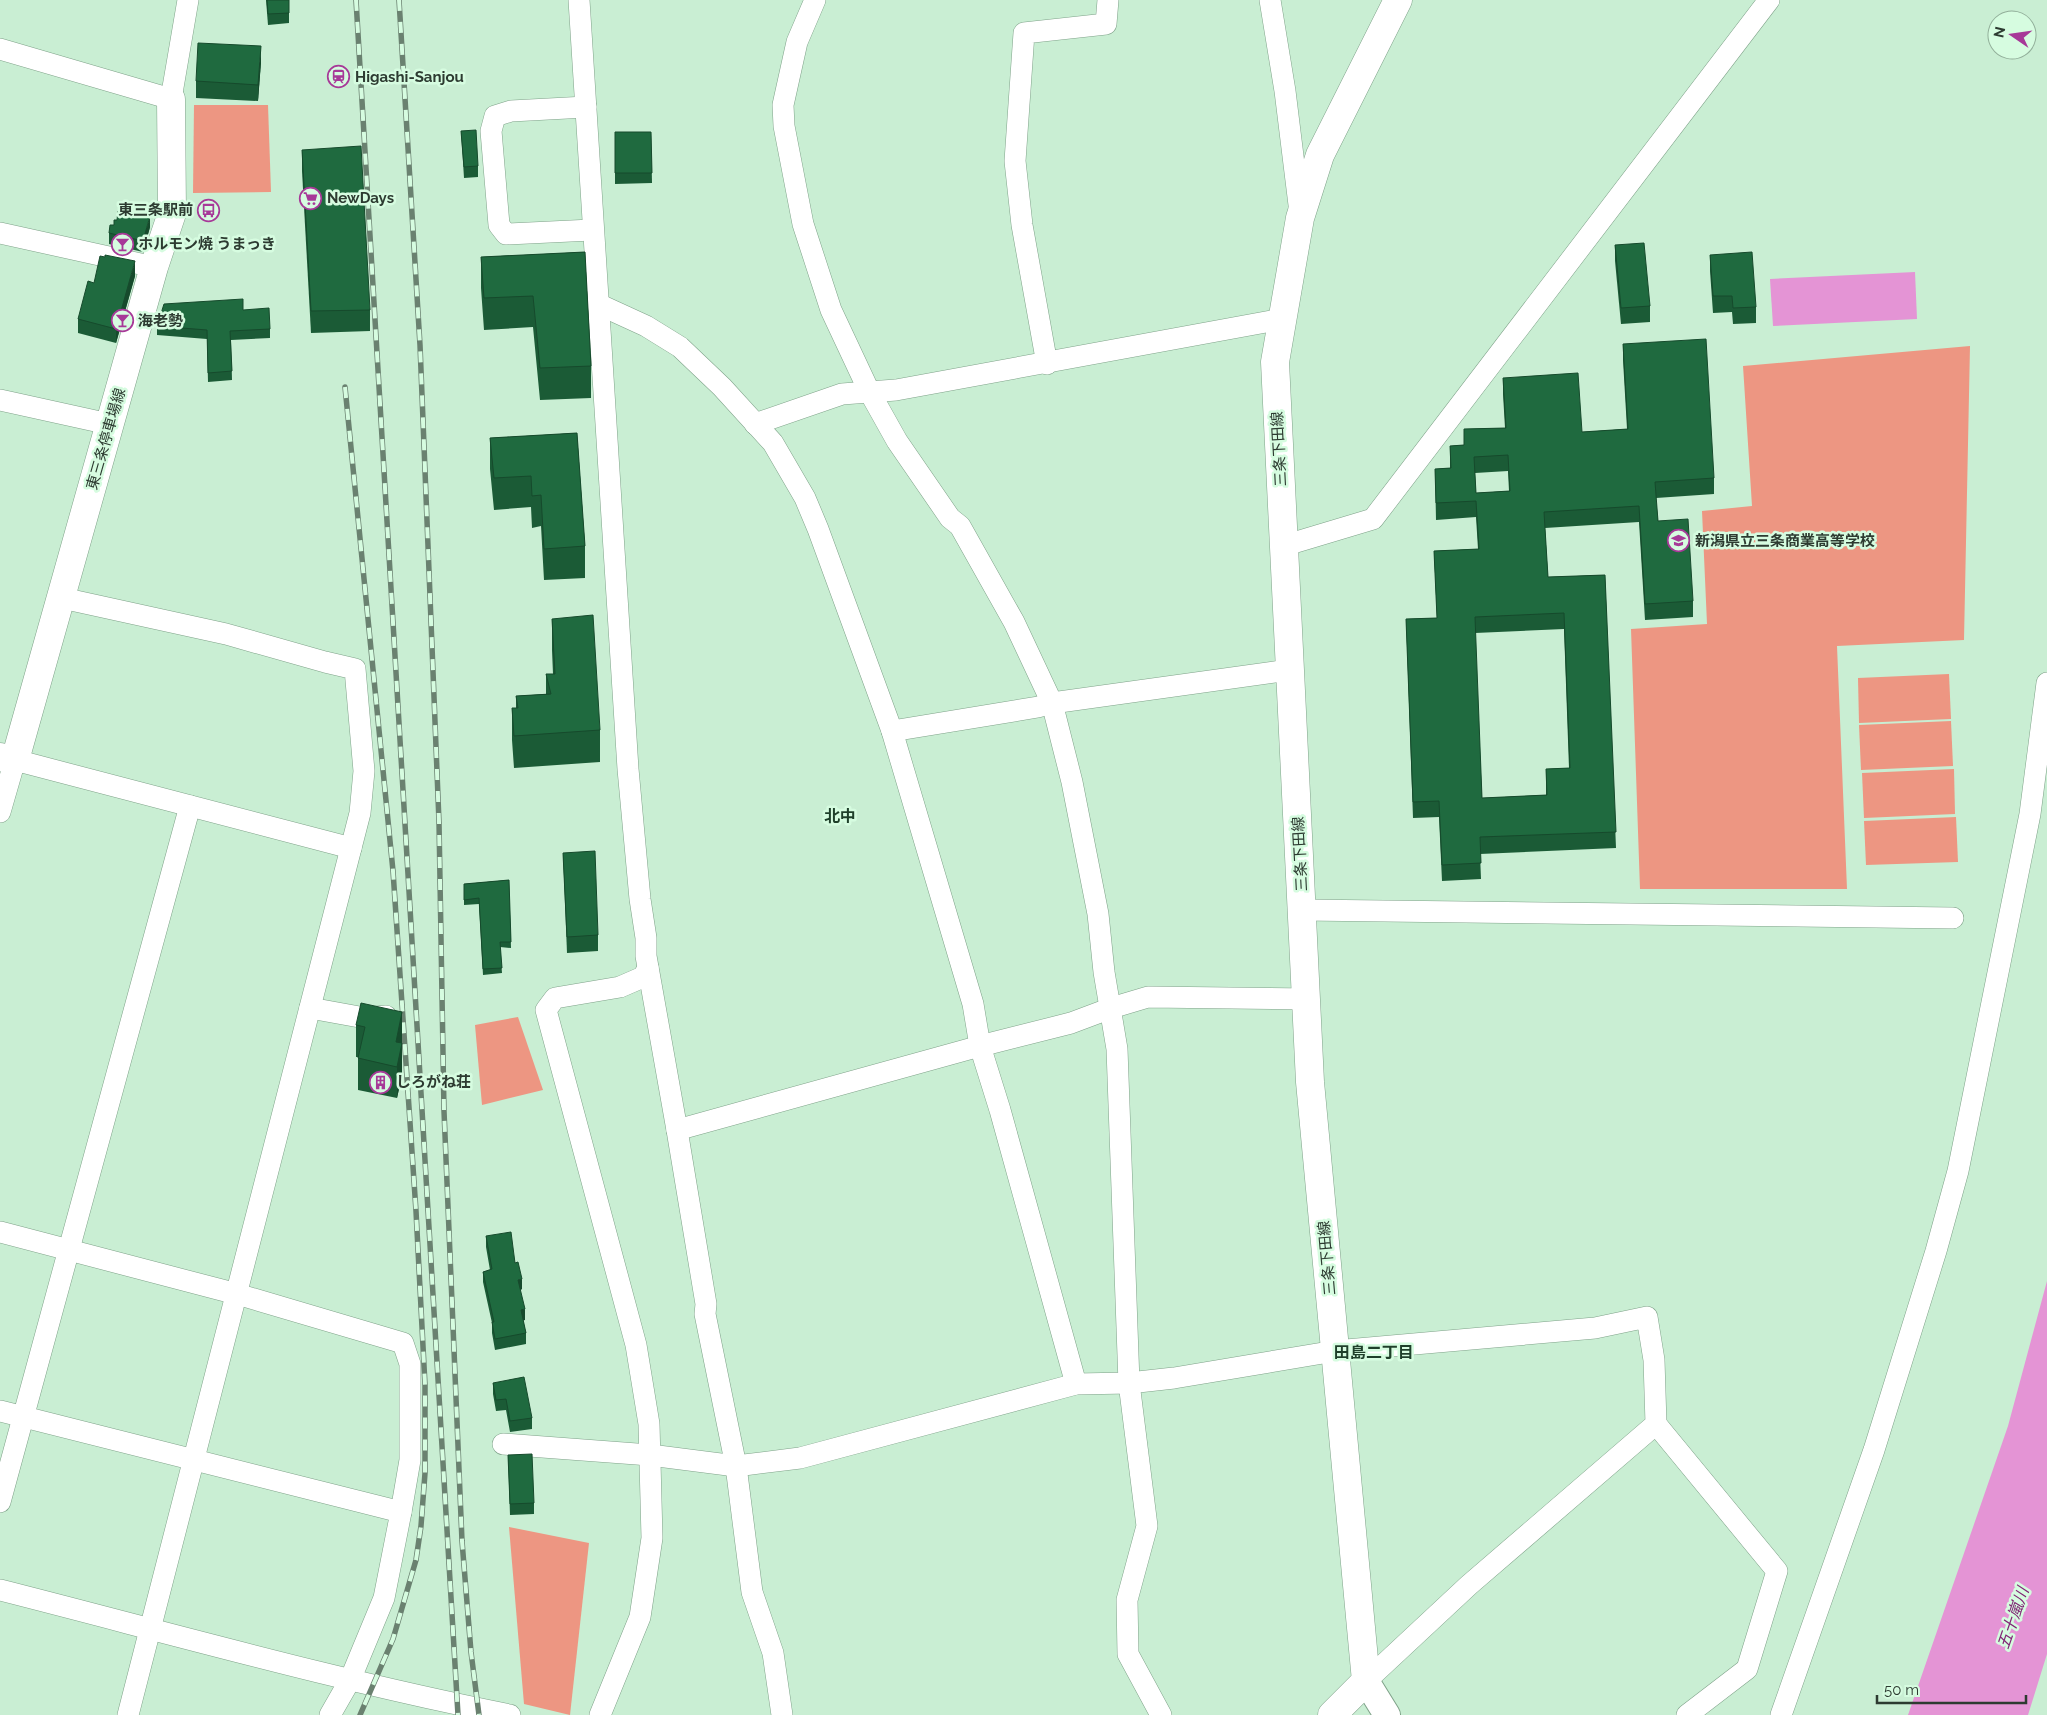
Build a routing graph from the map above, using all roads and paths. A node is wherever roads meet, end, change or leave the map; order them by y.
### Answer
1 (188, 0) edge
2 (579, 0) edge
3 (815, 0) edge
4 (1108, 0) edge
5 (1270, 0) edge
6 (1398, 0) edge
7 (1769, 0) edge
8 (0, 49) edge
9 (171, 99) junction
10 (586, 107) junction
11 (1300, 218) junction
12 (592, 230) junction
13 (0, 233) edge
14 (154, 267) junction
15 (598, 304) junction
16 (1282, 319) junction
17 (1047, 364) junction
18 (869, 391) junction
19 (0, 400) edge
20 (109, 424) junction
21 (755, 424) junction
22 (1283, 546) junction
23 (62, 598) junction
24 (1289, 670) junction
25 (2047, 683) edge
26 (1052, 703) junction
27 (892, 731) junction
28 (7, 758) edge
29 (190, 806) junction
30 (0, 812) edge
31 (351, 848) junction
32 (1303, 910) junction
33 (1953, 918) dead end
34 (648, 968) junction
35 (1308, 999) junction
36 (310, 1008) junction
37 (1111, 1008) junction
38 (399, 1014) edge
39 (980, 1046) junction
40 (678, 1130) junction
41 (0, 1232) edge
42 (69, 1250) junction
43 (236, 1294) junction
44 (1335, 1351) junction
45 (1129, 1383) junction
46 (1076, 1384) junction
47 (0, 1411) edge
48 (23, 1416) junction
49 (1656, 1424) junction
50 (503, 1444) dead end
51 (650, 1455) junction
52 (194, 1461) junction
53 (736, 1466) junction
54 (0, 1502) edge
55 (401, 1512) junction
56 (0, 1590) edge
57 (151, 1628) junction
58 (350, 1680) junction
59 (1366, 1681) junction
60 (420, 1706) edge
61 (128, 1715) edge
62 (330, 1715) edge
63 (510, 1715) edge
64 (600, 1715) edge
65 (782, 1715) edge
66 (1161, 1715) edge
67 (1332, 1715) edge
68 (1387, 1715) edge
69 (1687, 1715) edge
70 (1781, 1715) edge

1 - 9 street
2 - 10 street
3 - 18 street
4 - 17 street
5 - 11 street
6 - 11 main road, 三条下田線
7 - 22 street
8 - 9 street
9 - 14 main road, 東三条停車場線
10 - 12 street
10 - 12 street
11 - 16 main road, 三条下田線
12 - 15 street
13 - 14 street
14 - 20 main road, 東三条停車場線
15 - 21 street
15 - 34 street
16 - 17 street
16 - 22 main road, 三条下田線
17 - 18 street
18 - 21 street
18 - 26 street
19 - 20 street
20 - 23 main road, 東三条停車場線
21 - 27 street
22 - 24 main road, 三条下田線
23 - 28 main road, 東三条停車場線
23 - 31 street
24 - 26 street
24 - 32 main road, 三条下田線
25 - 70 street
26 - 27 street
26 - 37 street
27 - 39 street
28 - 29 street
28 - 30 street
29 - 31 street
29 - 42 street
31 - 36 street
32 - 33 street
32 - 35 main road, 三条下田線
34 - 40 street
34 - 51 street
35 - 37 street
35 - 44 main road, 三条下田線
36 - 38 street
36 - 43 street
37 - 39 street
37 - 45 street
39 - 40 street
39 - 46 street
40 - 53 street
41 - 42 street
42 - 43 street
42 - 48 street
43 - 52 street
43 - 55 street
44 - 45 street
44 - 49 street
44 - 59 main road, 三条下田線
45 - 46 street
45 - 66 street
46 - 53 street
47 - 48 street
48 - 52 street
48 - 54 street
49 - 59 street
49 - 69 street
50 - 51 street
51 - 53 street
51 - 64 street
52 - 55 street
52 - 57 street
53 - 65 street
55 - 58 street
56 - 57 street
57 - 58 street
57 - 61 street
58 - 60 street
58 - 62 street
59 - 67 main road
59 - 68 street
60 - 63 street

